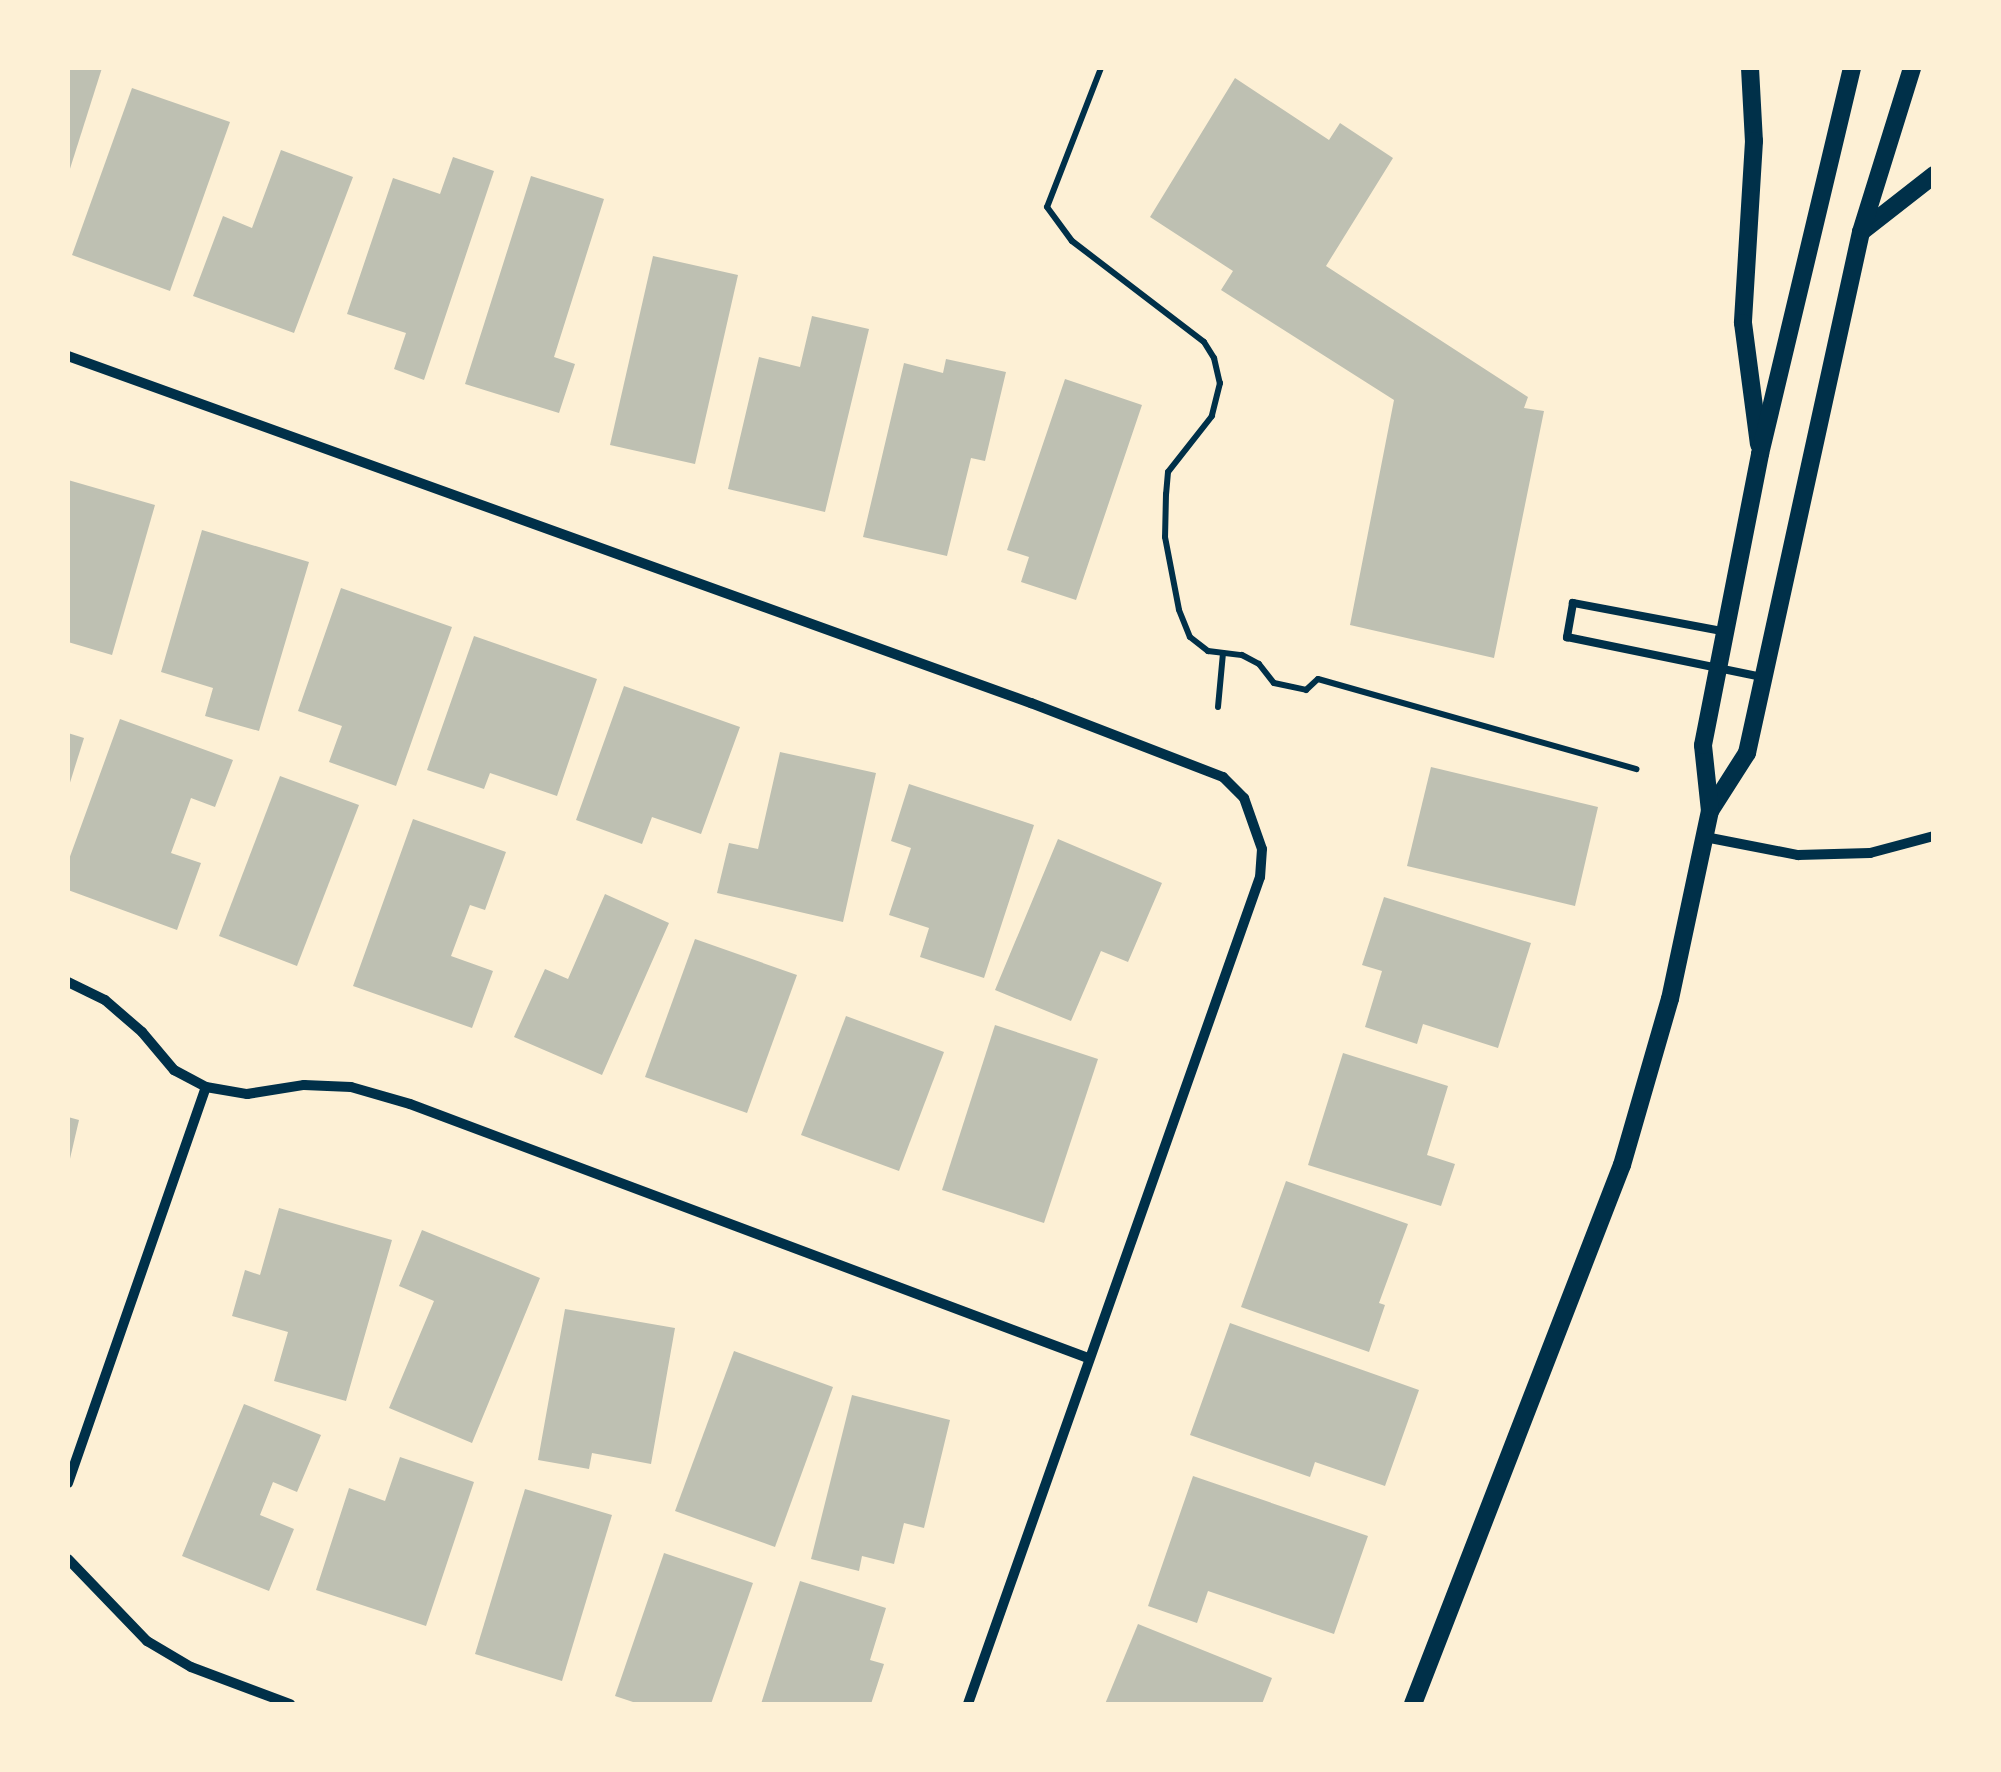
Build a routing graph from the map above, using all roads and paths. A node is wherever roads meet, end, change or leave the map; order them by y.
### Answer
1 (1101, 68) edge
2 (1750, 68) edge
3 (1852, 68) edge
4 (1912, 68) edge
5 (1934, 175) edge
6 (1861, 232) junction
7 (68, 356) edge
8 (1760, 454) junction
9 (1727, 632) junction
10 (1223, 653) junction
11 (1720, 669) junction
12 (1762, 677) junction
13 (1218, 708) dead end
14 (1637, 769) dead end
15 (1710, 810) junction
16 (1705, 836) junction
17 (1934, 836) edge
18 (68, 982) edge
19 (206, 1087) junction
20 (1088, 1358) junction
21 (68, 1483) edge
22 (68, 1559) edge
23 (290, 1704) edge
24 (968, 1704) edge
25 (1414, 1704) edge

1 - 10 path
2 - 8 street
3 - 8 street
4 - 6 street
5 - 6 street
6 - 12 street
7 - 20 street
8 - 9 street
9 - 11 street
9 - 11 lane
10 - 13 path
10 - 14 path
11 - 12 lane
11 - 15 street
12 - 15 street
15 - 16 street
16 - 17 street
16 - 25 street
18 - 19 street
19 - 20 street
19 - 21 street
20 - 24 street
22 - 23 street

